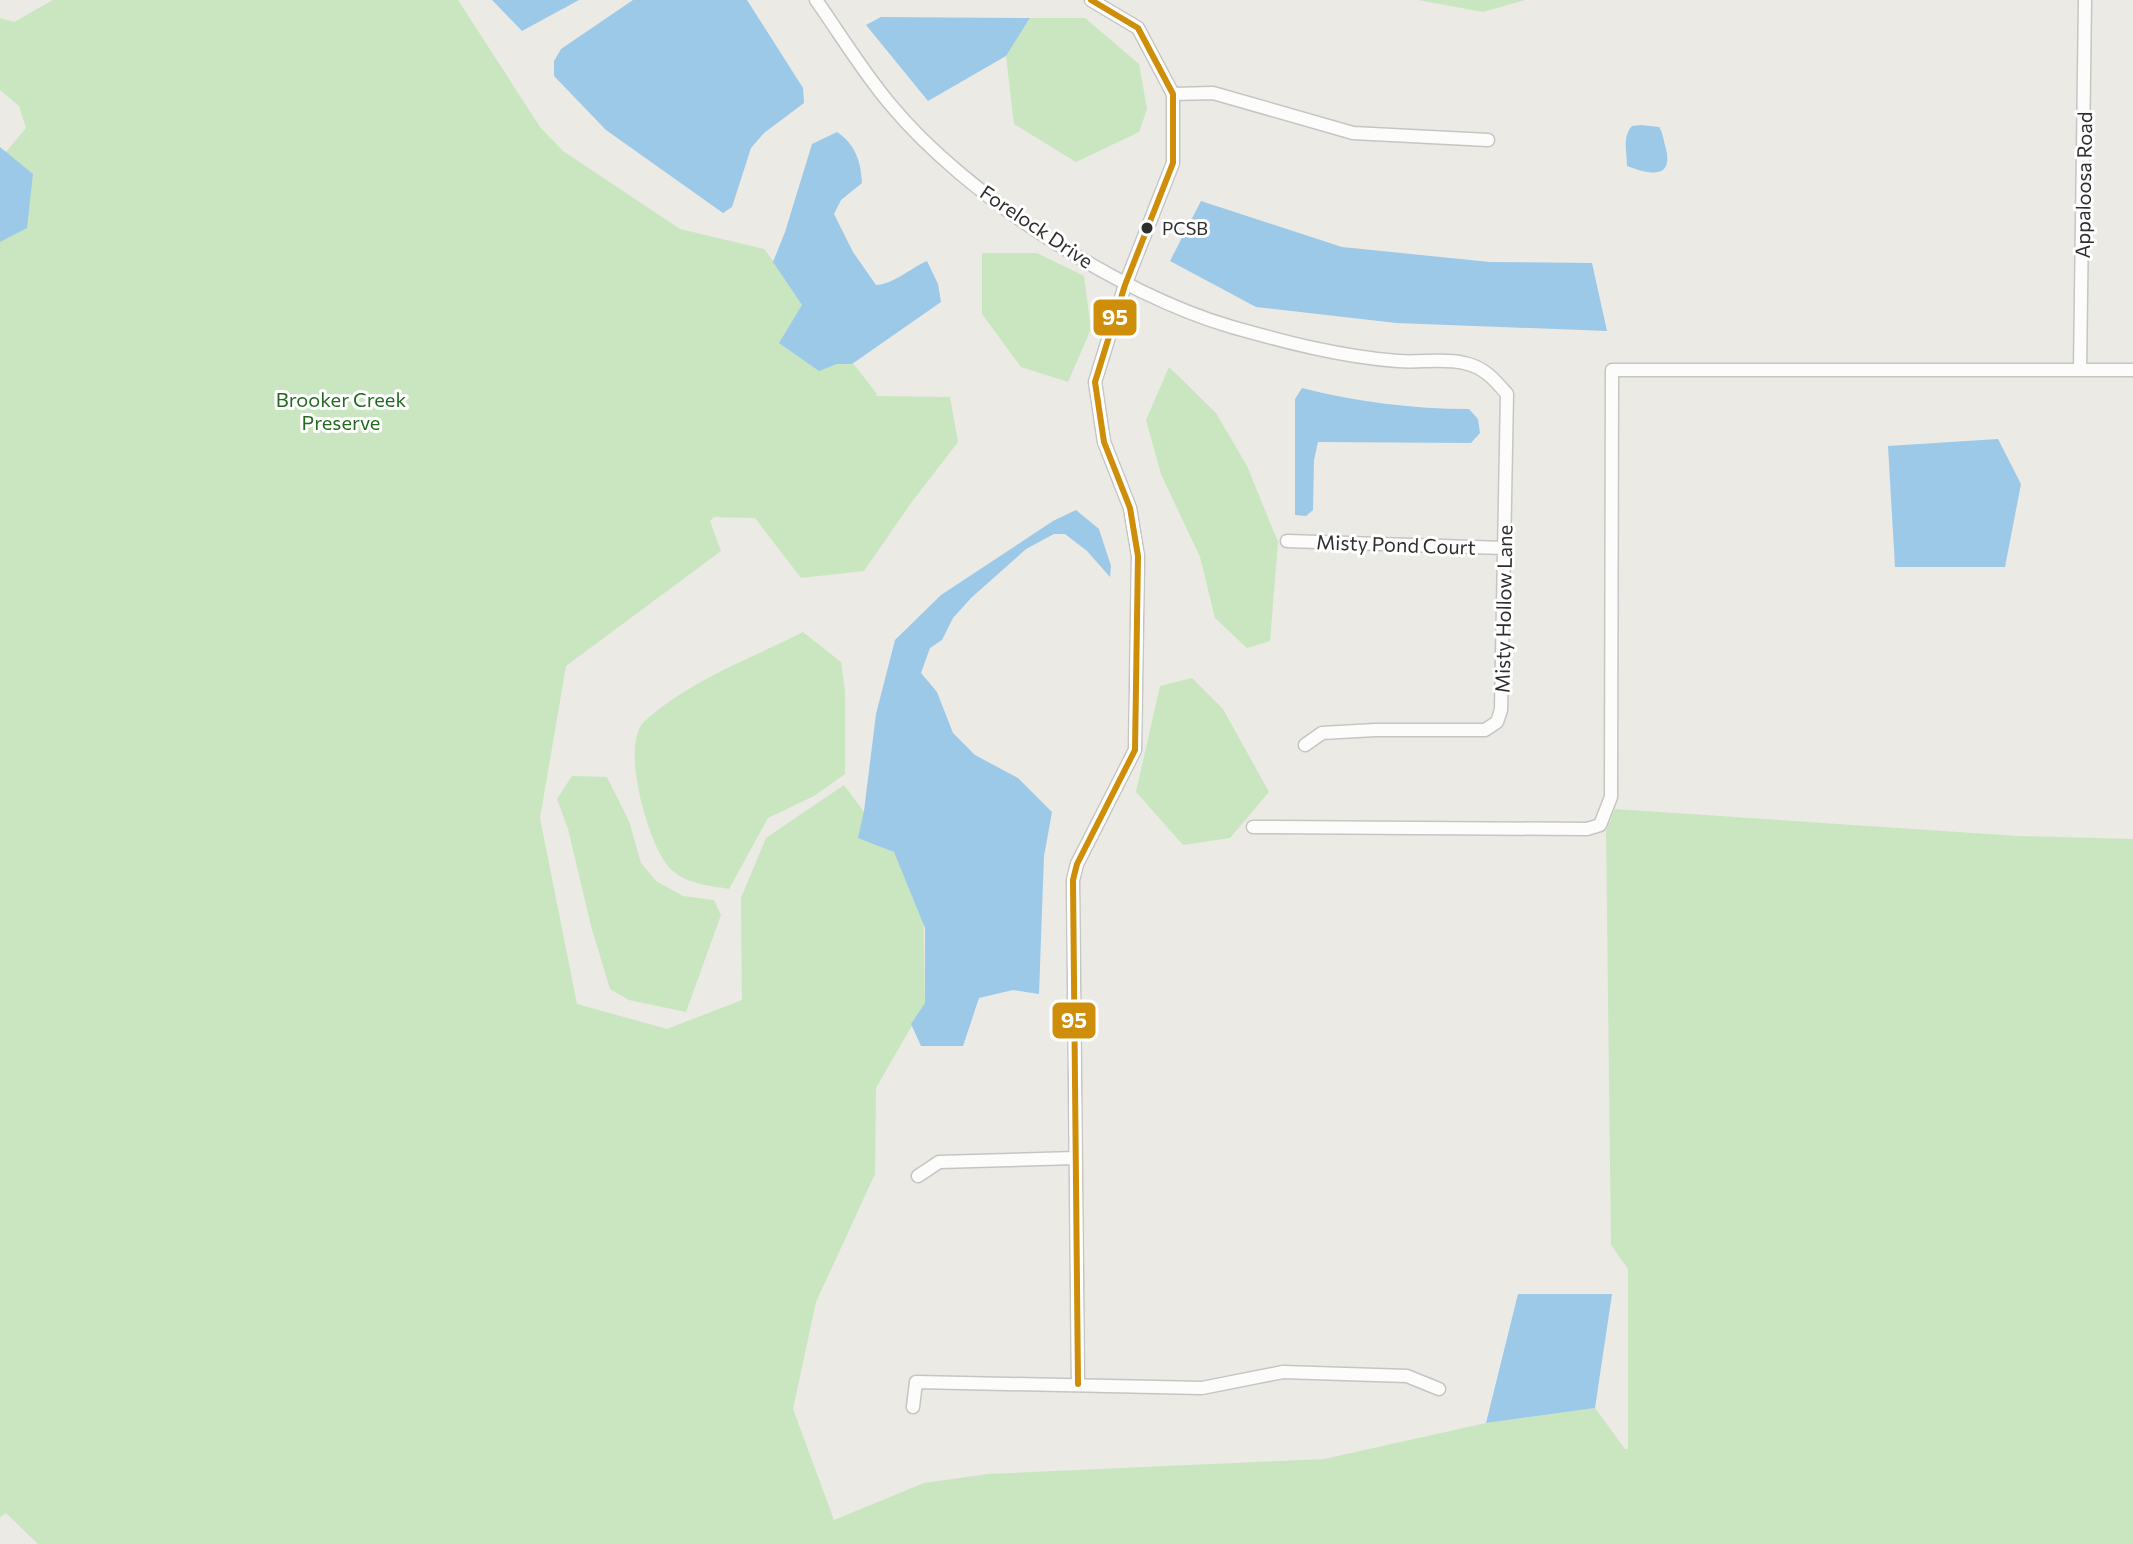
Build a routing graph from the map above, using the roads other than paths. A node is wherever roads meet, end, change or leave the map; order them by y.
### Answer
1 (816, 0) edge
2 (1091, 0) edge
3 (2085, 0) edge
4 (1173, 94) junction
5 (1488, 140) dead end
6 (1125, 285) junction
7 (2080, 370) junction
8 (2133, 370) edge
9 (1507, 394) joint
10 (1287, 541) dead end
11 (1504, 548) junction
12 (1305, 745) dead end
13 (1253, 827) dead end
14 (1074, 1158) junction
15 (918, 1176) dead end
16 (1078, 1384) junction
17 (1439, 1389) dead end
18 (913, 1407) dead end

1 - 6 street, Forelock Drive
2 - 4 street
3 - 7 street, Appaloosa Road
4 - 5 street
4 - 6 street
6 - 9 street, Forelock Drive
6 - 14 street
7 - 8 street
7 - 13 street
9 - 11 street, Misty Hollow Lane
10 - 11 street, Misty Pond Court
11 - 12 street, Misty Hollow Lane
14 - 15 street
14 - 16 street
16 - 17 street
16 - 18 street

